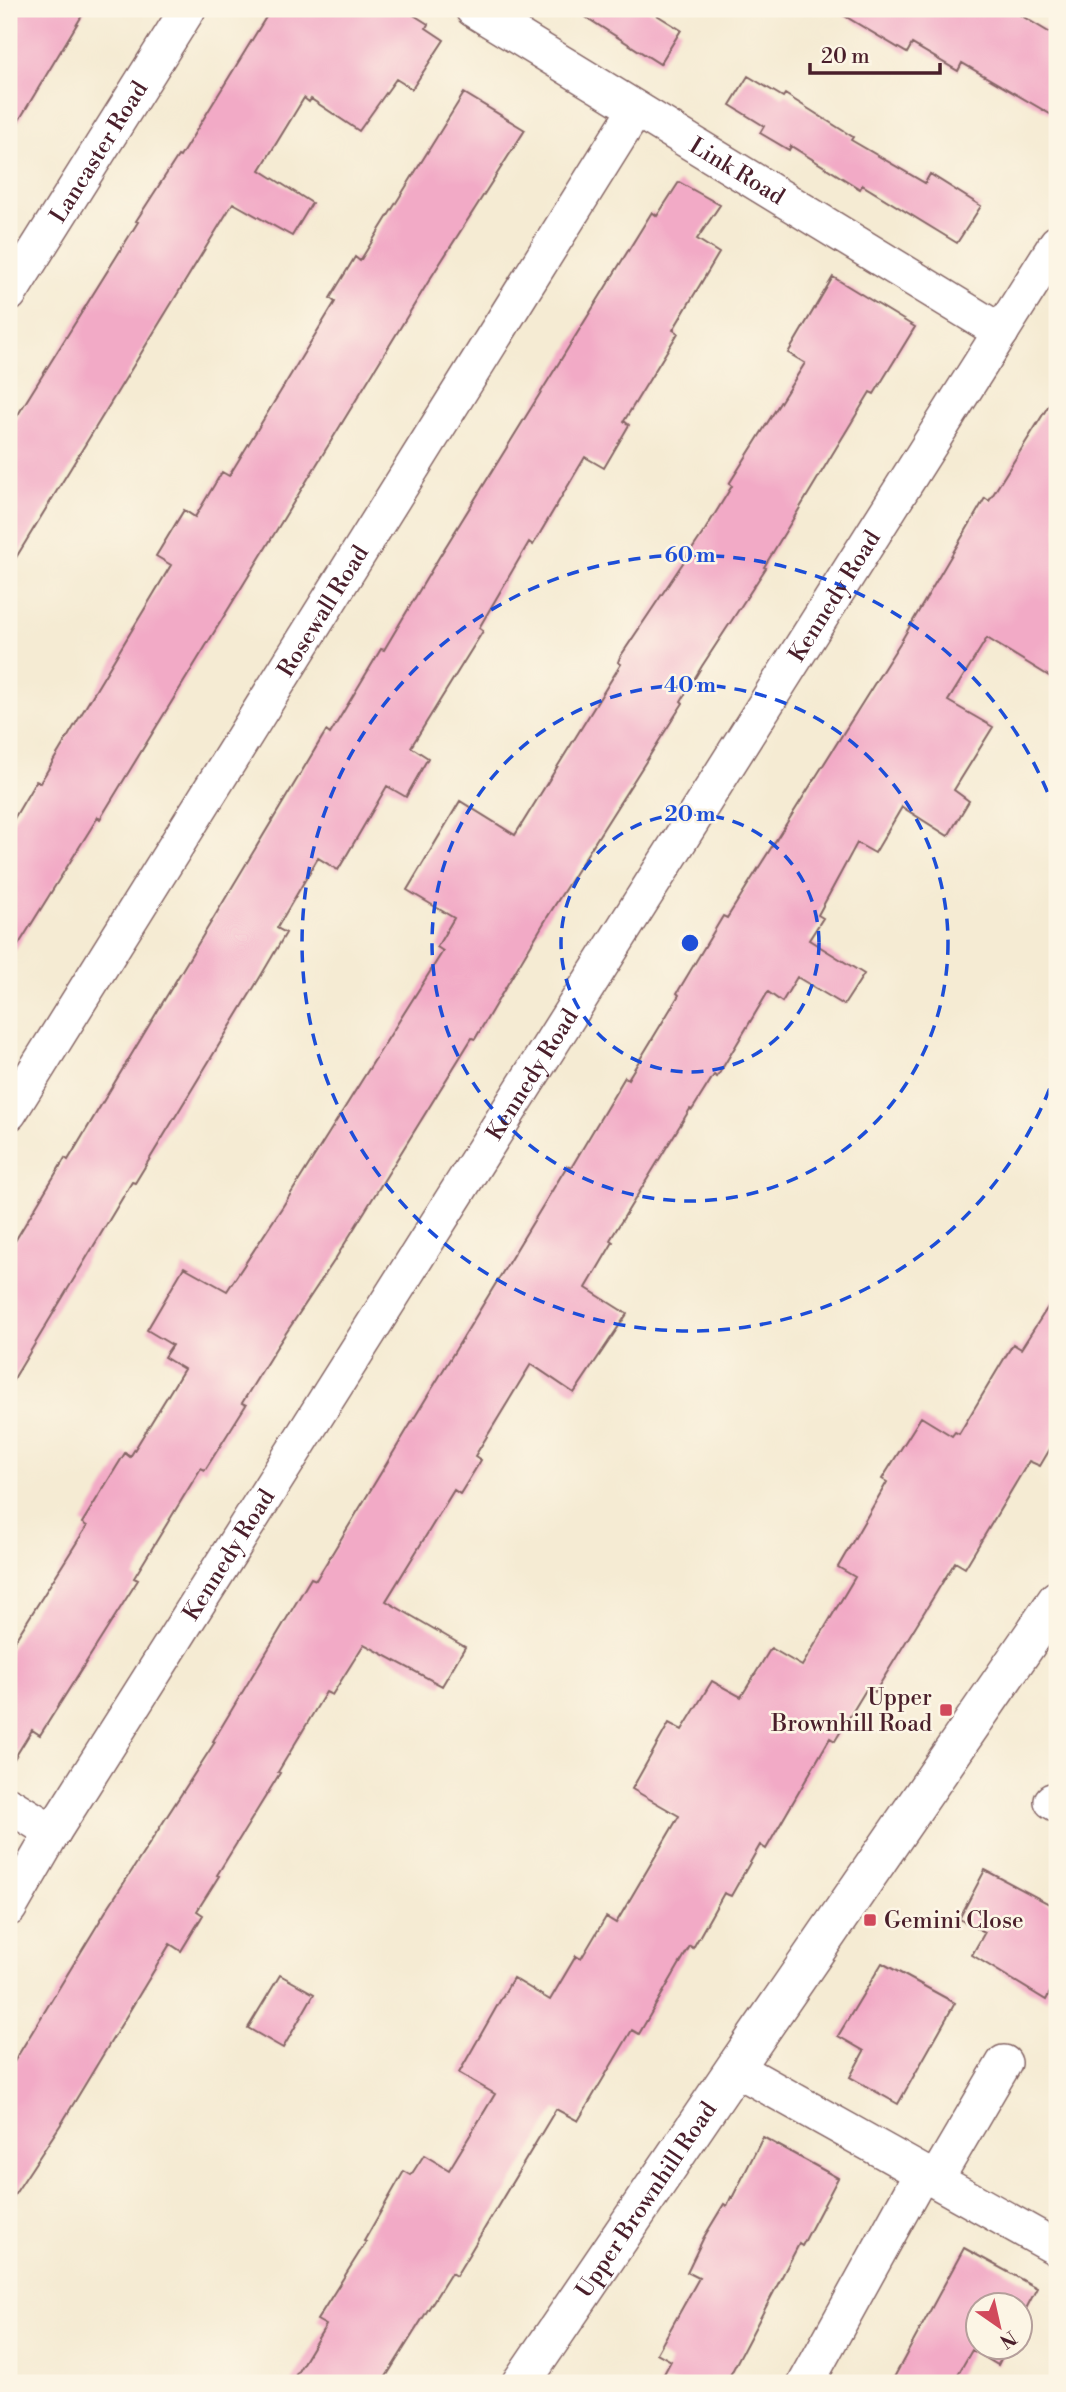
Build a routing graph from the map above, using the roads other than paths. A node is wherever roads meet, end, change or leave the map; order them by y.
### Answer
1 (188, 9) edge
2 (473, 9) edge
3 (636, 109) junction
4 (1057, 243) edge
5 (9, 294) edge
6 (1001, 332) junction
7 (9, 1113) edge
8 (1057, 1600) edge
9 (9, 1805) edge
10 (53, 1832) junction
11 (9, 1908) edge
12 (1004, 2063) dead end
13 (734, 2068) junction
14 (929, 2176) junction
15 (1057, 2248) edge
16 (521, 2383) edge
17 (806, 2383) edge

1 - 5 street, Lancaster Road
2 - 3 street, Link Road
3 - 6 street, Link Road
3 - 7 street, Rosewall Road
4 - 6 street, Kennedy Road
6 - 10 street, Kennedy Road
8 - 13 street, Upper Brownhill Road
9 - 10 street
10 - 11 street, Kennedy Road
12 - 14 street
13 - 14 street
13 - 16 street, Upper Brownhill Road
14 - 15 street
14 - 17 street

